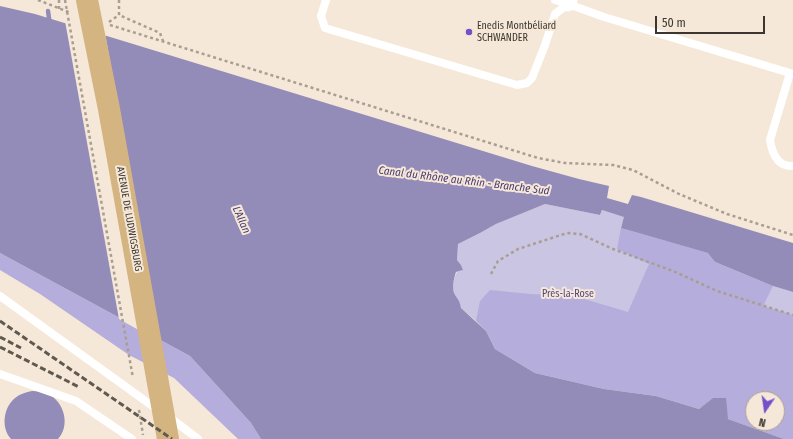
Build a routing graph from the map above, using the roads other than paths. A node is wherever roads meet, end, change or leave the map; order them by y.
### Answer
1 (326, 0) edge
2 (564, 1) edge
3 (72, 6) edge
4 (792, 74) edge
5 (793, 166) edge
6 (0, 296) edge
7 (0, 374) edge
8 (132, 439) edge
9 (154, 439) edge
10 (168, 439) edge
11 (198, 439) edge

1 - 2 lane
2 - 4 lane
3 - 9 main road, AVENUE DE LUDWIGSBURG
3 - 10 main road, AVENUE DE LUDWIGSBURG
4 - 5 lane
6 - 11 lane
7 - 8 lane

